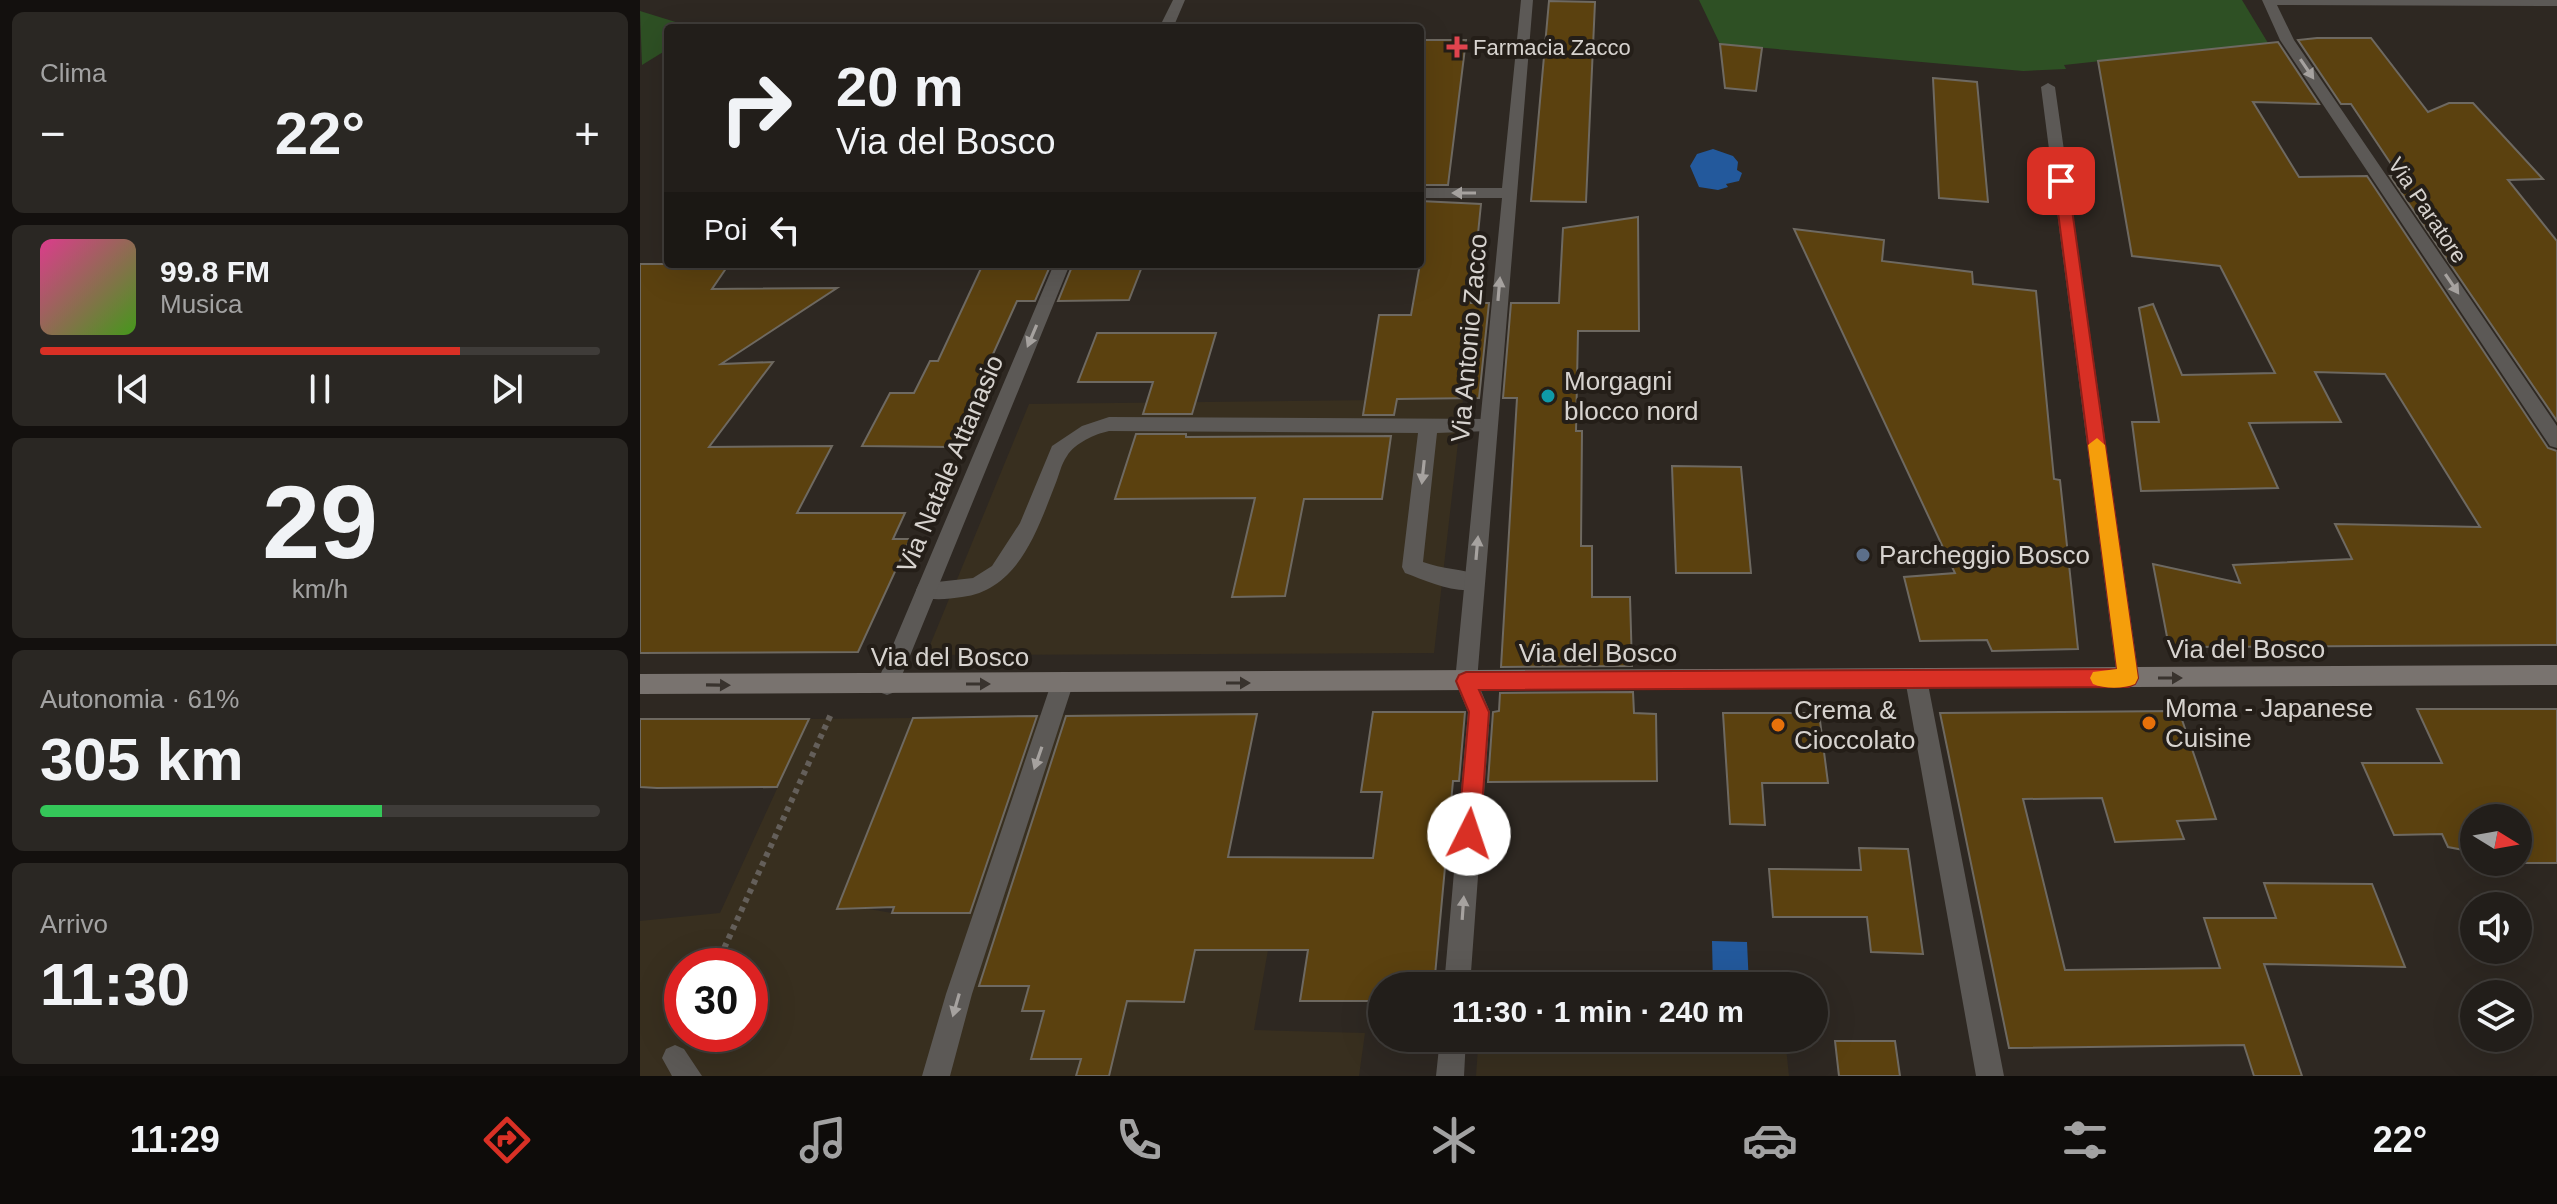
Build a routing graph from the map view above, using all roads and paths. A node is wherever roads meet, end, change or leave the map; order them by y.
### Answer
1 (1179, 0) edge
2 (1527, 0) edge
3 (2268, 0) edge
4 (2304, 0) edge
5 (2394, 0) edge
6 (2557, 2) edge
7 (1168, 24) edge
8 (2048, 87) dead end
9 (1424, 193) edge
10 (1507, 193) junction
11 (1060, 268) edge
12 (1488, 424) junction
13 (1428, 426) junction
14 (2557, 441) edge
15 (1475, 582) junction
16 (926, 590) junction
17 (2557, 675) edge
18 (2128, 678) junction
19 (1916, 679) junction
20 (1466, 681) junction
21 (640, 684) edge
22 (1062, 684) junction
23 (843, 685) junction
24 (887, 685) junction
25 (724, 948) edge
26 (1458, 972) edge
27 (1452, 1052) edge
28 (936, 1076) edge
29 (1450, 1076) edge
30 (1990, 1076) edge

1 - 7 street
2 - 10 street, Via Antonio Zacco
3 - 4 street
3 -> 14 street, Via Paratore
4 - 5 street
5 - 6 street
8 - 18 street
10 -> 9 street
12 -> 10 street, Via Antonio Zacco
11 -> 16 street, Via Natale Attanasio
12 - 13 street
15 -> 12 street, Via Antonio Zacco
13 -> 15 street
13 - 16 street
15 - 20 street, Via Antonio Zacco
16 - 24 street, Via Natale Attanasio
18 -> 17 main road, Via del Bosco
18 - 19 main road, Via del Bosco
19 - 20 main road, Via del Bosco
19 - 30 street
22 -> 20 main road, Via del Bosco
26 -> 20 street
21 -> 23 main road, Via del Bosco
24 -> 22 main road, Via del Bosco
22 -> 28 street
23 - 24 main road, Via del Bosco
23 - 25 path
27 - 29 street

